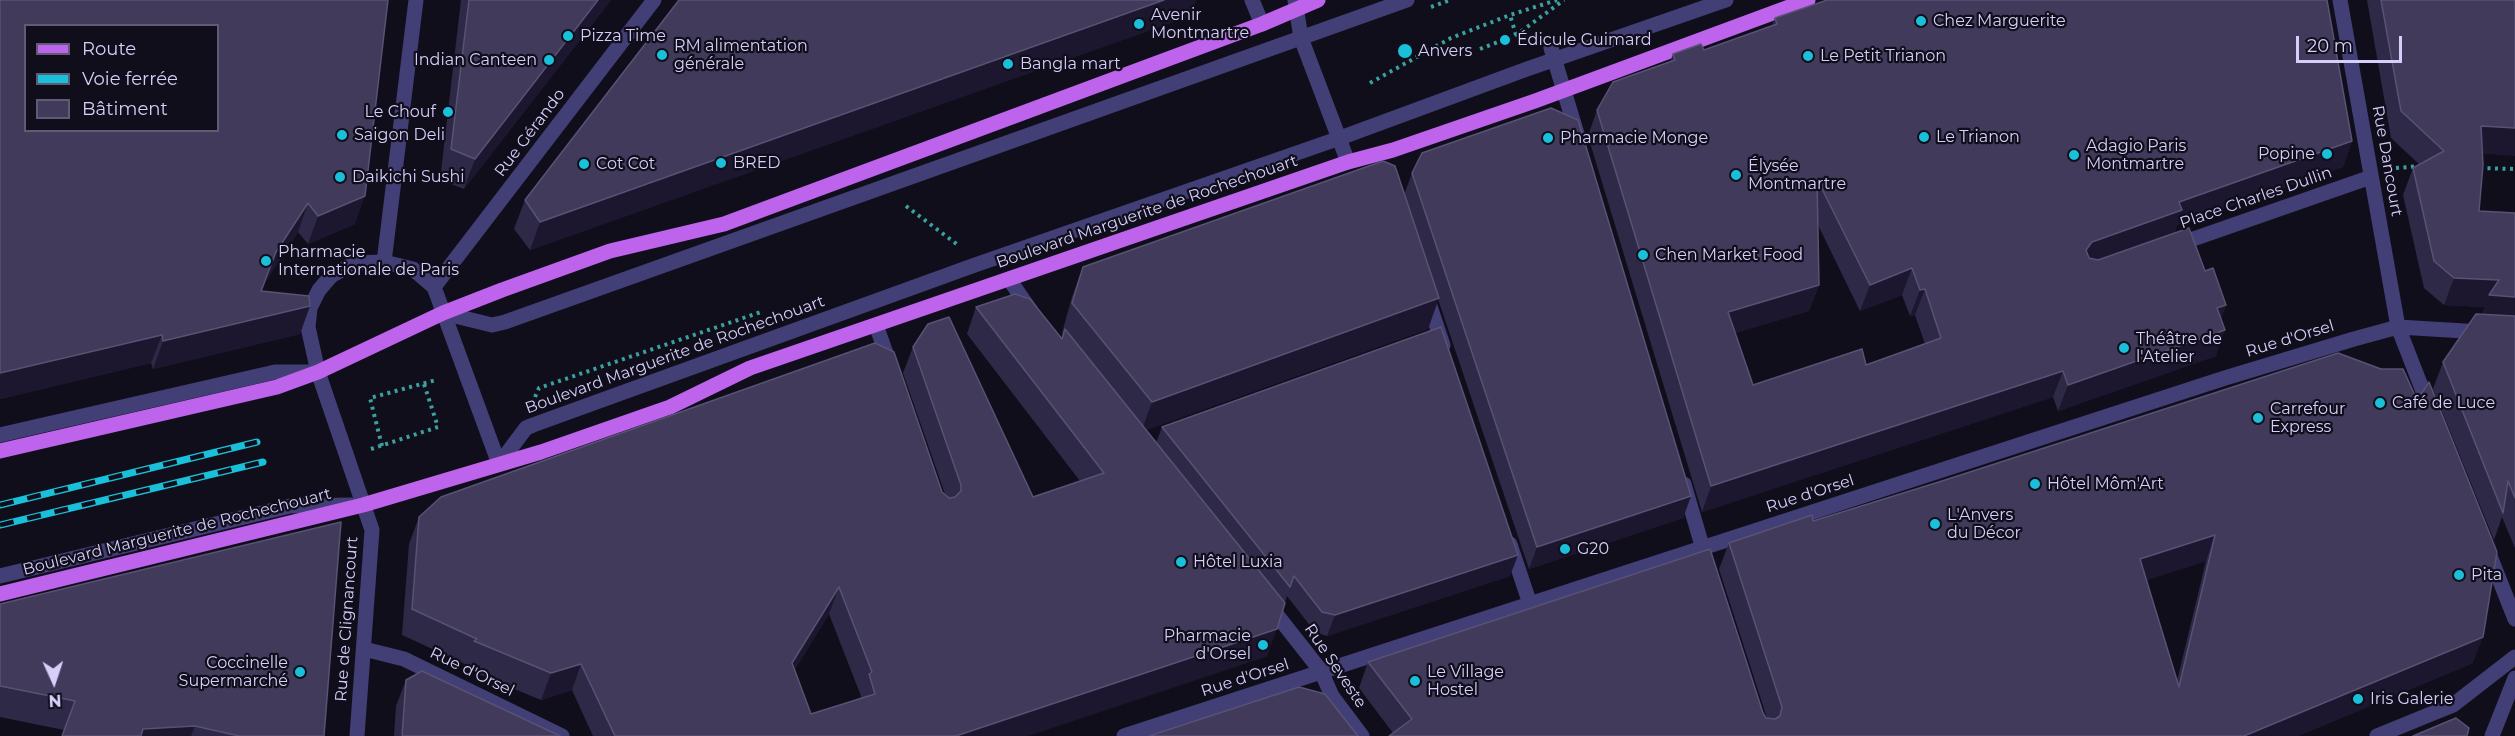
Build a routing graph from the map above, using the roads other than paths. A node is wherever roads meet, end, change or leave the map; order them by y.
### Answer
1 (416, 0) edge
2 (654, 0) edge
3 (1252, 0) edge
4 (1318, 0) edge
5 (1407, 0) edge
6 (1726, 0) edge
7 (1808, 0) edge
8 (2340, 0) edge
9 (1297, 4) edge
10 (1262, 24) junction
11 (1304, 45) junction
12 (1552, 53) junction
13 (1564, 91) junction
14 (1340, 138) junction
15 (1380, 155) junction
16 (1584, 157) edge
17 (1348, 162) junction
18 (1386, 171) edge
19 (2371, 177) junction
20 (2163, 250) edge
21 (384, 262) junction
22 (1009, 279) junction
23 (1422, 280) edge
24 (434, 287) junction
25 (443, 313) junction
26 (1038, 319) edge
27 (876, 325) junction
28 (2398, 327) junction
29 (2515, 334) edge
30 (1447, 357) edge
31 (318, 372) junction
32 (897, 385) edge
33 (2436, 424) edge
34 (0, 435) edge
35 (0, 451) edge
36 (500, 464) junction
37 (1680, 472) edge
38 (363, 506) junction
39 (2480, 532) edge
40 (1506, 534) edge
41 (1702, 547) junction
42 (1711, 572) edge
43 (0, 576) edge
44 (1256, 589) edge
45 (0, 594) edge
46 (1530, 604) junction
47 (2515, 619) edge
48 (364, 649) junction
49 (2515, 657) edge
50 (1321, 671) junction
51 (2515, 678) edge
52 (357, 736) edge
53 (562, 736) edge
54 (1124, 736) edge
55 (1362, 736) edge
56 (2377, 736) edge
57 (2492, 736) edge

1 - 21 street
2 - 24 street, Rue Gérando
3 - 10 street
4 - 9 main road
5 - 11 street
6 - 12 street, Boulevard Marguerite de Rochechouart
7 - 13 main road, Boulevard Marguerite de Rochechouart
8 - 19 street, Rue Dancourt
9 - 10 main road
9 - 11 street
10 - 25 main road
11 - 14 street
11 - 25 street
12 - 13 street
12 - 14 street, Boulevard Marguerite de Rochechouart
13 - 15 main road, Boulevard Marguerite de Rochechouart
13 - 16 street
14 - 17 street
14 - 36 street, Boulevard Marguerite de Rochechouart
15 - 17 main road, Boulevard Marguerite de Rochechouart
15 - 18 street
17 - 22 main road, Boulevard Marguerite de Rochechouart
19 - 20 street, Place Charles Dullin
19 - 28 street, Rue Dancourt
21 - 24 street
21 - 31 street
22 - 26 street
22 - 27 main road, Boulevard Marguerite de Rochechouart
23 - 30 street
24 - 25 street
25 - 31 main road
25 - 36 street
27 - 32 street
27 - 36 main road, Boulevard Marguerite de Rochechouart
28 - 29 street, Rue d'Orsel
28 - 33 street, Rue Dancourt
28 - 41 street, Rue d'Orsel
31 - 34 street
31 - 35 main road
31 - 38 street
36 - 38 main road, Boulevard Marguerite de Rochechouart
37 - 41 street
38 - 43 street, Boulevard Marguerite de Rochechouart
38 - 45 main road, Boulevard Marguerite de Rochechouart
38 - 48 street, Rue de Clignancourt
39 - 47 street
40 - 46 street
41 - 42 street
41 - 46 street, Rue d'Orsel
44 - 50 street, Rue Seveste
46 - 50 street, Rue d'Orsel
48 - 52 street, Rue de Clignancourt
48 - 53 street, Rue d'Orsel
49 - 56 street
50 - 54 street, Rue d'Orsel
50 - 55 street, Rue Seveste
51 - 57 street

